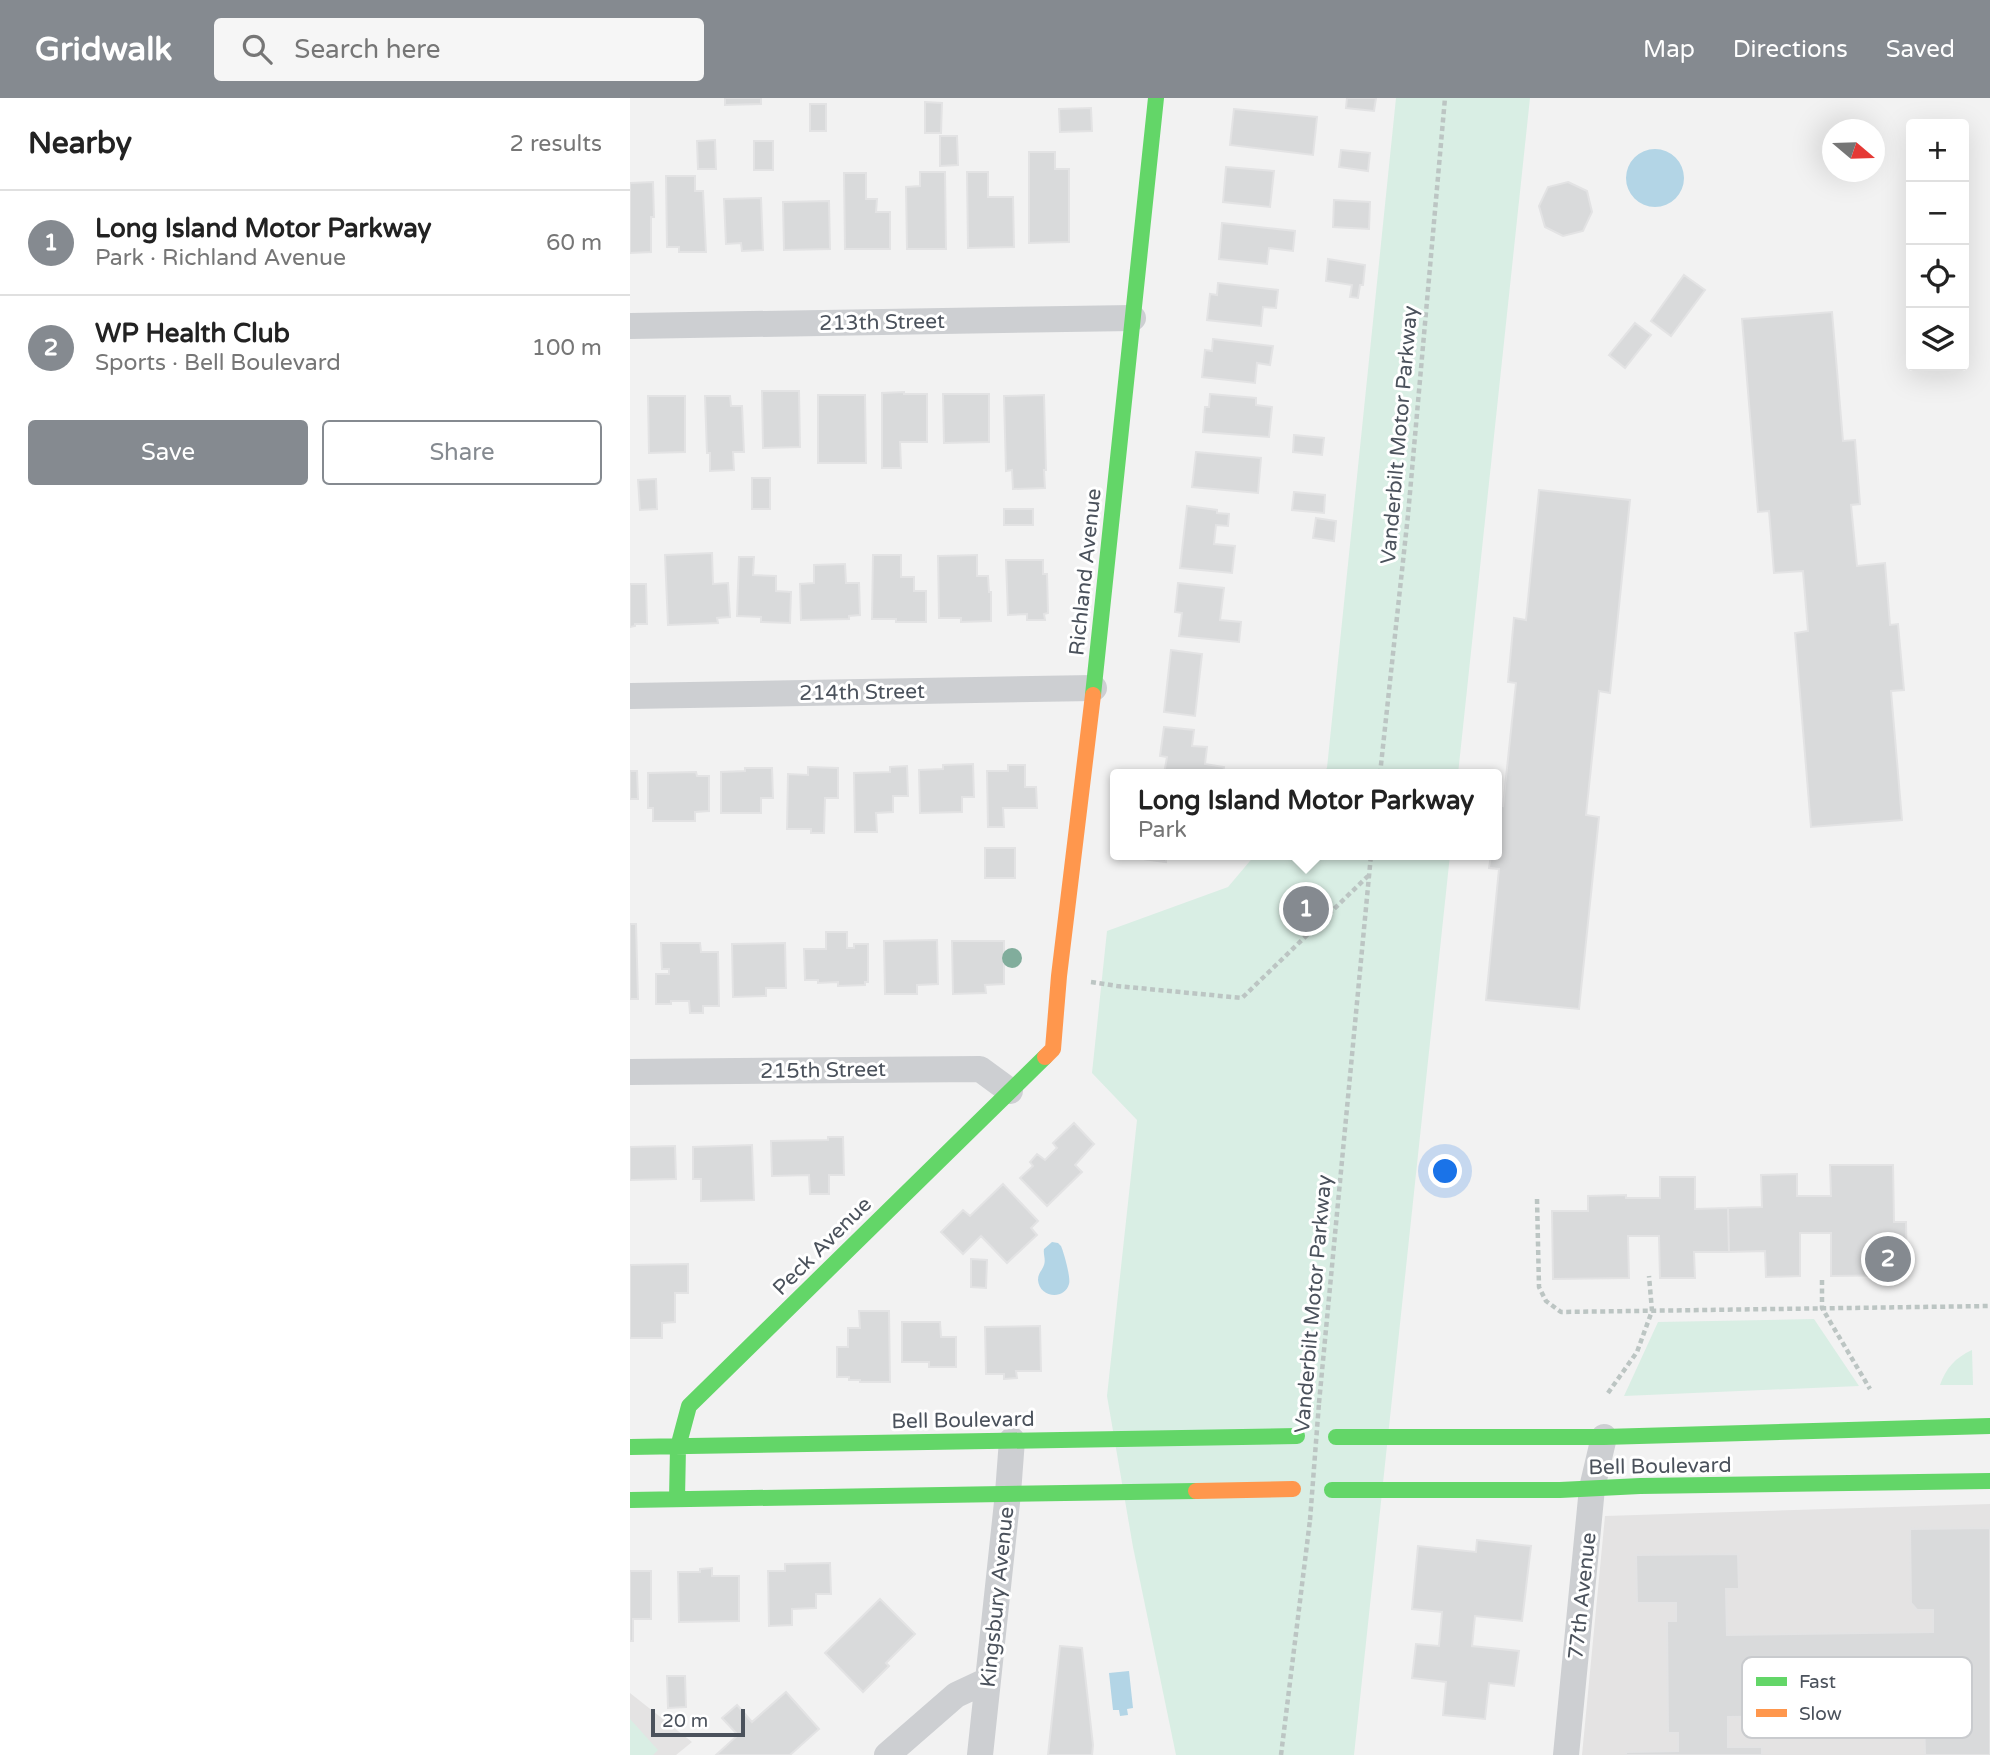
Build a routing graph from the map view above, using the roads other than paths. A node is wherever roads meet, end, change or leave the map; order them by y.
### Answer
1 (1156, 98) edge
2 (1133, 318) junction
3 (630, 326) edge
4 (1094, 688) junction
5 (630, 696) edge
6 (1053, 1049) joint
7 (630, 1072) edge
8 (1010, 1091) junction
9 (1990, 1426) edge
10 (1297, 1436) dead end
11 (1336, 1437) dead end
12 (1604, 1437) junction
13 (1012, 1440) junction
14 (630, 1447) edge
15 (678, 1447) junction
16 (1990, 1481) edge
17 (1592, 1488) junction
18 (1293, 1489) dead end
19 (1332, 1490) dead end
20 (1008, 1493) junction
21 (677, 1499) junction
22 (630, 1500) edge
23 (988, 1680) junction
24 (887, 1755) edge
25 (980, 1755) edge
26 (1566, 1755) edge

1 - 2 street, Richland Avenue
2 - 3 street, 213th Street
2 - 4 street, Richland Avenue
4 - 5 street, 214th Street
4 - 6 street, Richland Avenue
6 - 8 street, Peck Avenue
7 - 8 street, 215th Street
8 - 15 street, Peck Avenue
9 - 12 street, Bell Boulevard
10 - 13 street, Bell Boulevard
11 - 12 street, Bell Boulevard
12 - 17 street, 77th Avenue
13 - 15 street, Bell Boulevard
13 - 20 street, Kingsbury Avenue
14 - 15 street, Bell Boulevard
15 - 21 street, Peck Avenue
16 - 17 street, Bell Boulevard
17 - 19 street, Bell Boulevard
17 - 26 street, 77th Avenue
18 - 20 street
20 - 21 street
20 - 23 street, Kingsbury Avenue
21 - 22 street
23 - 24 street
23 - 25 street, Kingsbury Avenue

